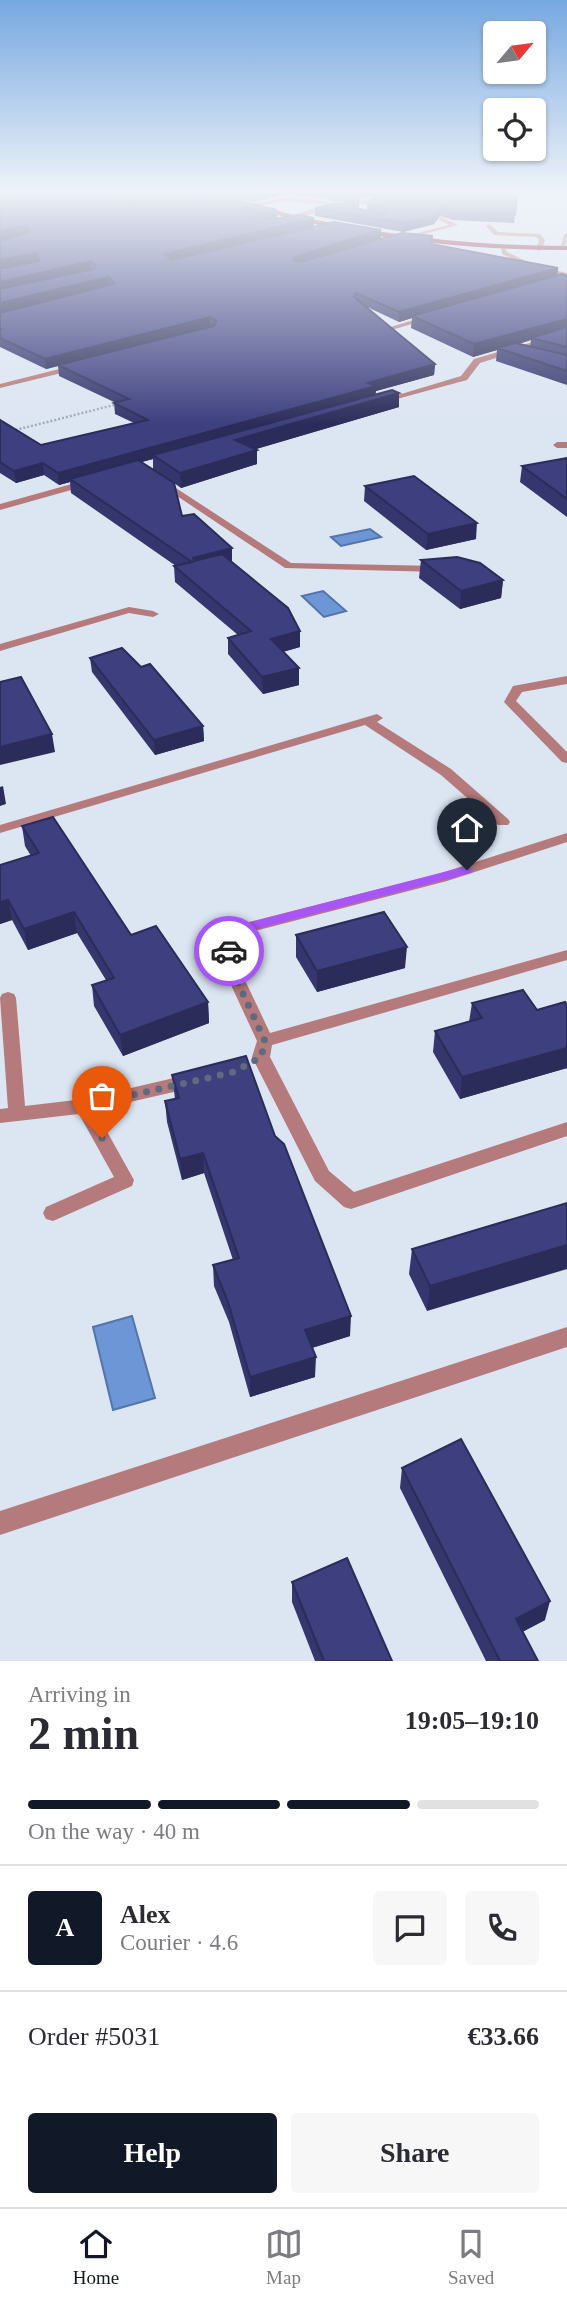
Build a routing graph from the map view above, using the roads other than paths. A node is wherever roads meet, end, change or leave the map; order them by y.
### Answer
1 (548, 271) edge
2 (567, 277) edge
3 (554, 283) edge
4 (439, 315) edge
5 (388, 329) edge
6 (567, 334) edge
7 (513, 350) junction
8 (530, 357) edge
9 (79, 365) edge
10 (0, 386) edge
11 (373, 403) edge
12 (152, 475) edge
13 (101, 479) edge
14 (0, 507) edge
15 (456, 569) edge
16 (153, 614) dead end
17 (0, 648) edge
18 (567, 680) edge
19 (567, 759) edge
20 (503, 822) dead end
21 (0, 829) edge
22 (567, 838) edge
23 (567, 955) edge
24 (8, 998) dead end
25 (263, 1049) junction
26 (243, 1067) edge
27 (209, 1077) edge
28 (84, 1106) junction
29 (8, 1115) edge
30 (567, 1129) edge
31 (53, 1213) dead end
32 (567, 1337) edge
33 (0, 1523) edge

1 - 2 street
2 - 3 street
4 - 5 street
6 - 7 street
7 - 8 street
7 - 11 street
9 - 10 street
12 - 15 street
13 - 14 street
16 - 17 street
18 - 19 street
20 - 21 street
22 - 25 street
23 - 25 street
24 - 29 street
25 - 26 street
25 - 30 street
27 - 28 street
28 - 29 street
28 - 31 street
32 - 33 street

